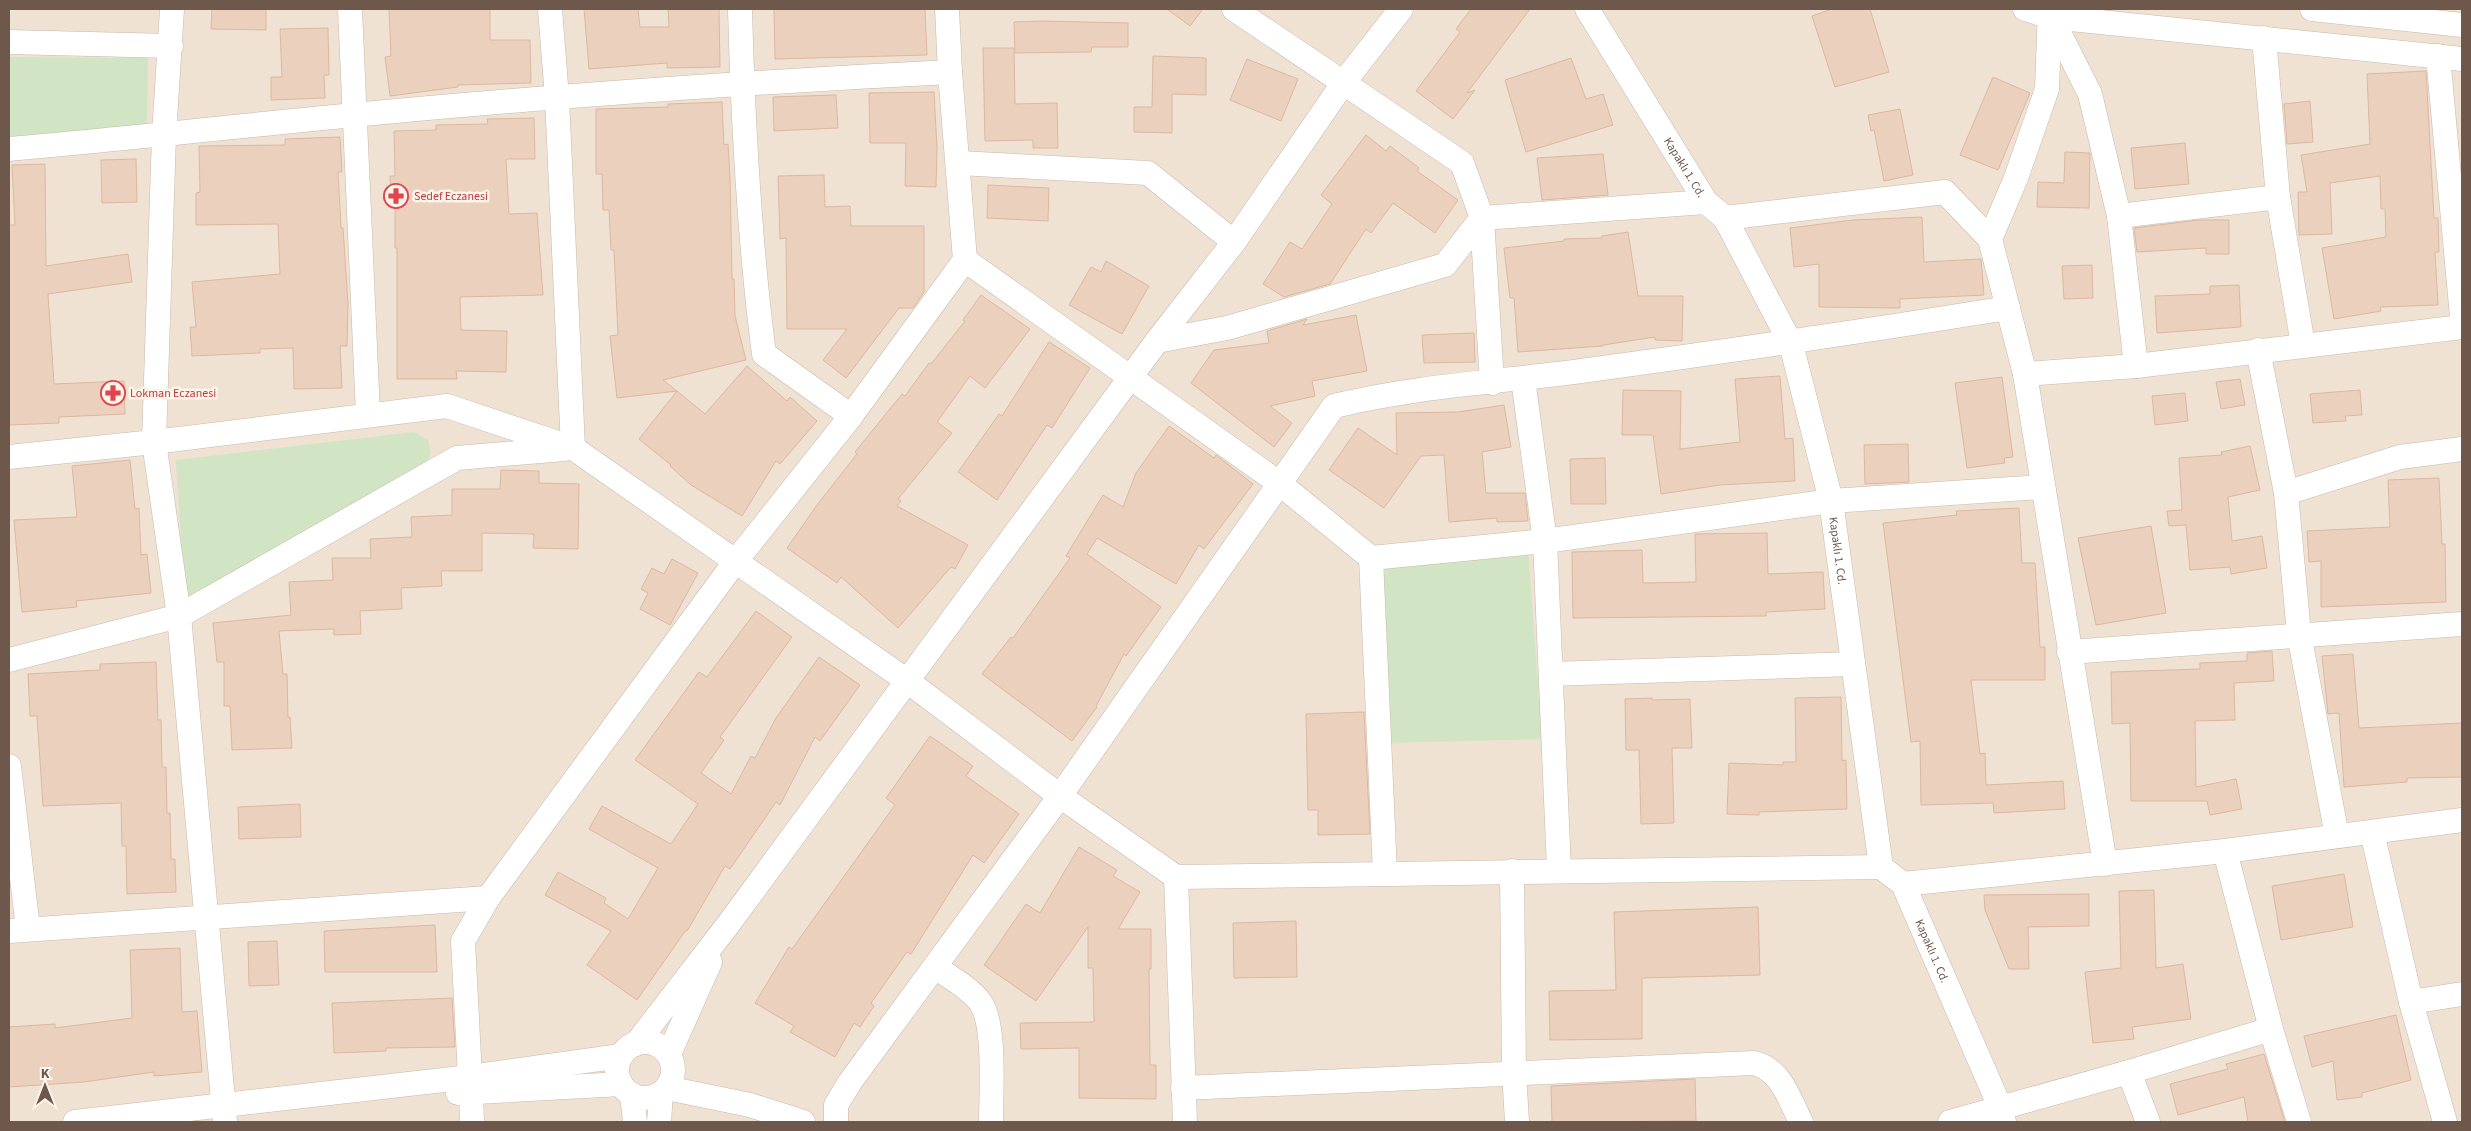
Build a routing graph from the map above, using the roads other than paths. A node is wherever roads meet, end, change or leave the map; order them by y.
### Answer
1 (172, 9) edge
2 (350, 9) edge
3 (550, 9) edge
4 (740, 9) edge
5 (947, 9) edge
6 (1234, 9) edge
7 (1401, 9) edge
8 (1587, 9) edge
9 (2024, 9) edge
10 (2312, 9) edge
11 (2050, 13) edge
12 (2462, 25) edge
13 (2264, 38) junction
14 (9, 42) edge
15 (170, 46) junction
16 (2438, 56) junction
17 (2462, 58) edge
18 (950, 72) junction
19 (742, 82) junction
20 (1344, 82) junction
21 (557, 98) junction
22 (354, 115) junction
23 (164, 136) junction
24 (9, 149) edge
25 (959, 163) junction
26 (2278, 197) junction
27 (1706, 202) junction
28 (2119, 216) junction
29 (1482, 218) junction
30 (1725, 218) junction
31 (1990, 239) junction
32 (1234, 242) junction
33 (966, 260) junction
34 (2008, 308) junction
35 (2462, 317) edge
36 (2462, 327) edge
37 (1157, 341) junction
38 (1791, 344) junction
39 (2303, 345) junction
40 (2258, 350) junction
41 (2136, 366) junction
42 (2025, 374) junction
43 (1131, 378) junction
44 (1523, 379) junction
45 (1492, 383) junction
46 (368, 414) junction
47 (851, 416) junction
48 (154, 442) junction
49 (573, 448) junction
50 (2462, 449) edge
51 (9, 457) edge
52 (1279, 483) junction
53 (2042, 487) junction
54 (2286, 493) junction
55 (1831, 501) junction
56 (1545, 541) junction
57 (1371, 558) junction
58 (735, 562) junction
59 (179, 616) junction
60 (2462, 624) edge
61 (2299, 634) junction
62 (2070, 652) junction
63 (9, 660) edge
64 (1853, 664) junction
65 (1550, 674) junction
66 (906, 680) junction
67 (9, 766) edge
68 (1060, 796) junction
69 (2462, 820) edge
70 (2372, 832) junction
71 (2337, 836) junction
72 (2225, 850) junction
73 (2105, 864) junction
74 (1881, 867) junction
75 (1559, 870) junction
76 (1512, 871) junction
77 (1385, 873) junction
78 (1176, 877) junction
79 (1903, 884) junction
80 (488, 898) junction
81 (207, 918) junction
82 (727, 926) junction
83 (18, 930) edge
84 (935, 967) junction
85 (2462, 994) edge
86 (2411, 1002) junction
87 (2271, 1029) junction
88 (629, 1050) junction
89 (1514, 1072) junction
90 (2129, 1072) junction
91 (668, 1075) junction
92 (471, 1084) junction
93 (1184, 1088) junction
94 (627, 1089) junction
95 (224, 1114) edge
96 (2002, 1115) edge
97 (75, 1122) edge
98 (472, 1122) edge
99 (635, 1122) edge
100 (659, 1122) edge
101 (803, 1122) edge
102 (836, 1122) edge
103 (991, 1122) edge
104 (1185, 1122) edge
105 (1517, 1122) edge
106 (1801, 1122) edge
107 (1950, 1122) edge
108 (2148, 1122) edge
109 (2299, 1122) edge
110 (2445, 1122) edge

1 - 15 street
2 - 22 street
3 - 21 street
4 - 19 street
5 - 18 street
6 - 20 street
7 - 20 street
8 - 27 street, Kapaklı 1. Cd.
9 - 11 street
10 - 12 street
11 - 13 street
11 - 28 street
11 - 31 street
13 - 16 street
13 - 26 street
14 - 15 street
15 - 23 street
16 - 17 street
16 - 35 street
18 - 19 street
18 - 25 street
19 - 21 street
19 - 47 street
20 - 29 street
20 - 32 street
21 - 22 street
21 - 49 street
22 - 23 street
22 - 46 street
23 - 24 street
23 - 48 street
25 - 32 street
25 - 33 street
26 - 28 street
26 - 39 street
27 - 29 street
27 - 30 street, Kapaklı 1. Cd.
28 - 41 street
29 - 37 street
29 - 45 street
30 - 31 street
30 - 38 street, Kapaklı 1. Cd.
31 - 34 street
32 - 37 street
33 - 43 street
33 - 47 street
34 - 38 street
34 - 42 street
36 - 39 street
37 - 43 street
38 - 44 street
38 - 55 street, Kapaklı 1. Cd.
39 - 40 street
40 - 41 street
40 - 54 street
41 - 42 street
42 - 53 street
43 - 52 street
43 - 66 street
44 - 45 street
44 - 56 street
45 - 52 street
46 - 48 street
46 - 49 street
47 - 58 street
48 - 51 street
48 - 59 street
49 - 58 street
49 - 59 street
50 - 54 street
52 - 57 street
52 - 68 street
53 - 55 street
53 - 62 street
54 - 61 street
55 - 56 street
55 - 64 street, Kapaklı 1. Cd.
56 - 57 street
56 - 65 street
57 - 77 street
58 - 66 street
58 - 80 street
59 - 63 street
59 - 81 street
60 - 61 street
61 - 62 street
61 - 71 street
62 - 73 street
64 - 65 street
64 - 74 street, Kapaklı 1. Cd.
65 - 75 street
66 - 68 street
66 - 82 street
67 - 83 street
68 - 78 street
68 - 84 street
69 - 70 street
70 - 71 street
70 - 86 street
71 - 72 street
72 - 73 street
72 - 87 street
73 - 79 street
74 - 75 street
74 - 79 street, Kapaklı 1. Cd.
75 - 76 street
76 - 77 street
76 - 89 street
77 - 78 street
78 - 93 street
79 - 96 street, Kapaklı 1. Cd.
80 - 81 street
80 - 92 street
81 - 83 street
81 - 95 street
82 - 88 street
82 - 91 street
84 - 102 street
84 - 103 street
85 - 86 street
86 - 110 street
87 - 90 street
87 - 109 street
88 - 91 street
88 - 92 street
88 - 94 street
89 - 93 street
89 - 105 street
89 - 106 street
90 - 96 street
90 - 108 street
91 - 94 street
91 - 100 street
91 - 101 street
92 - 94 street
92 - 95 street
92 - 98 street
93 - 104 street
94 - 99 street
95 - 97 street
96 - 107 street

